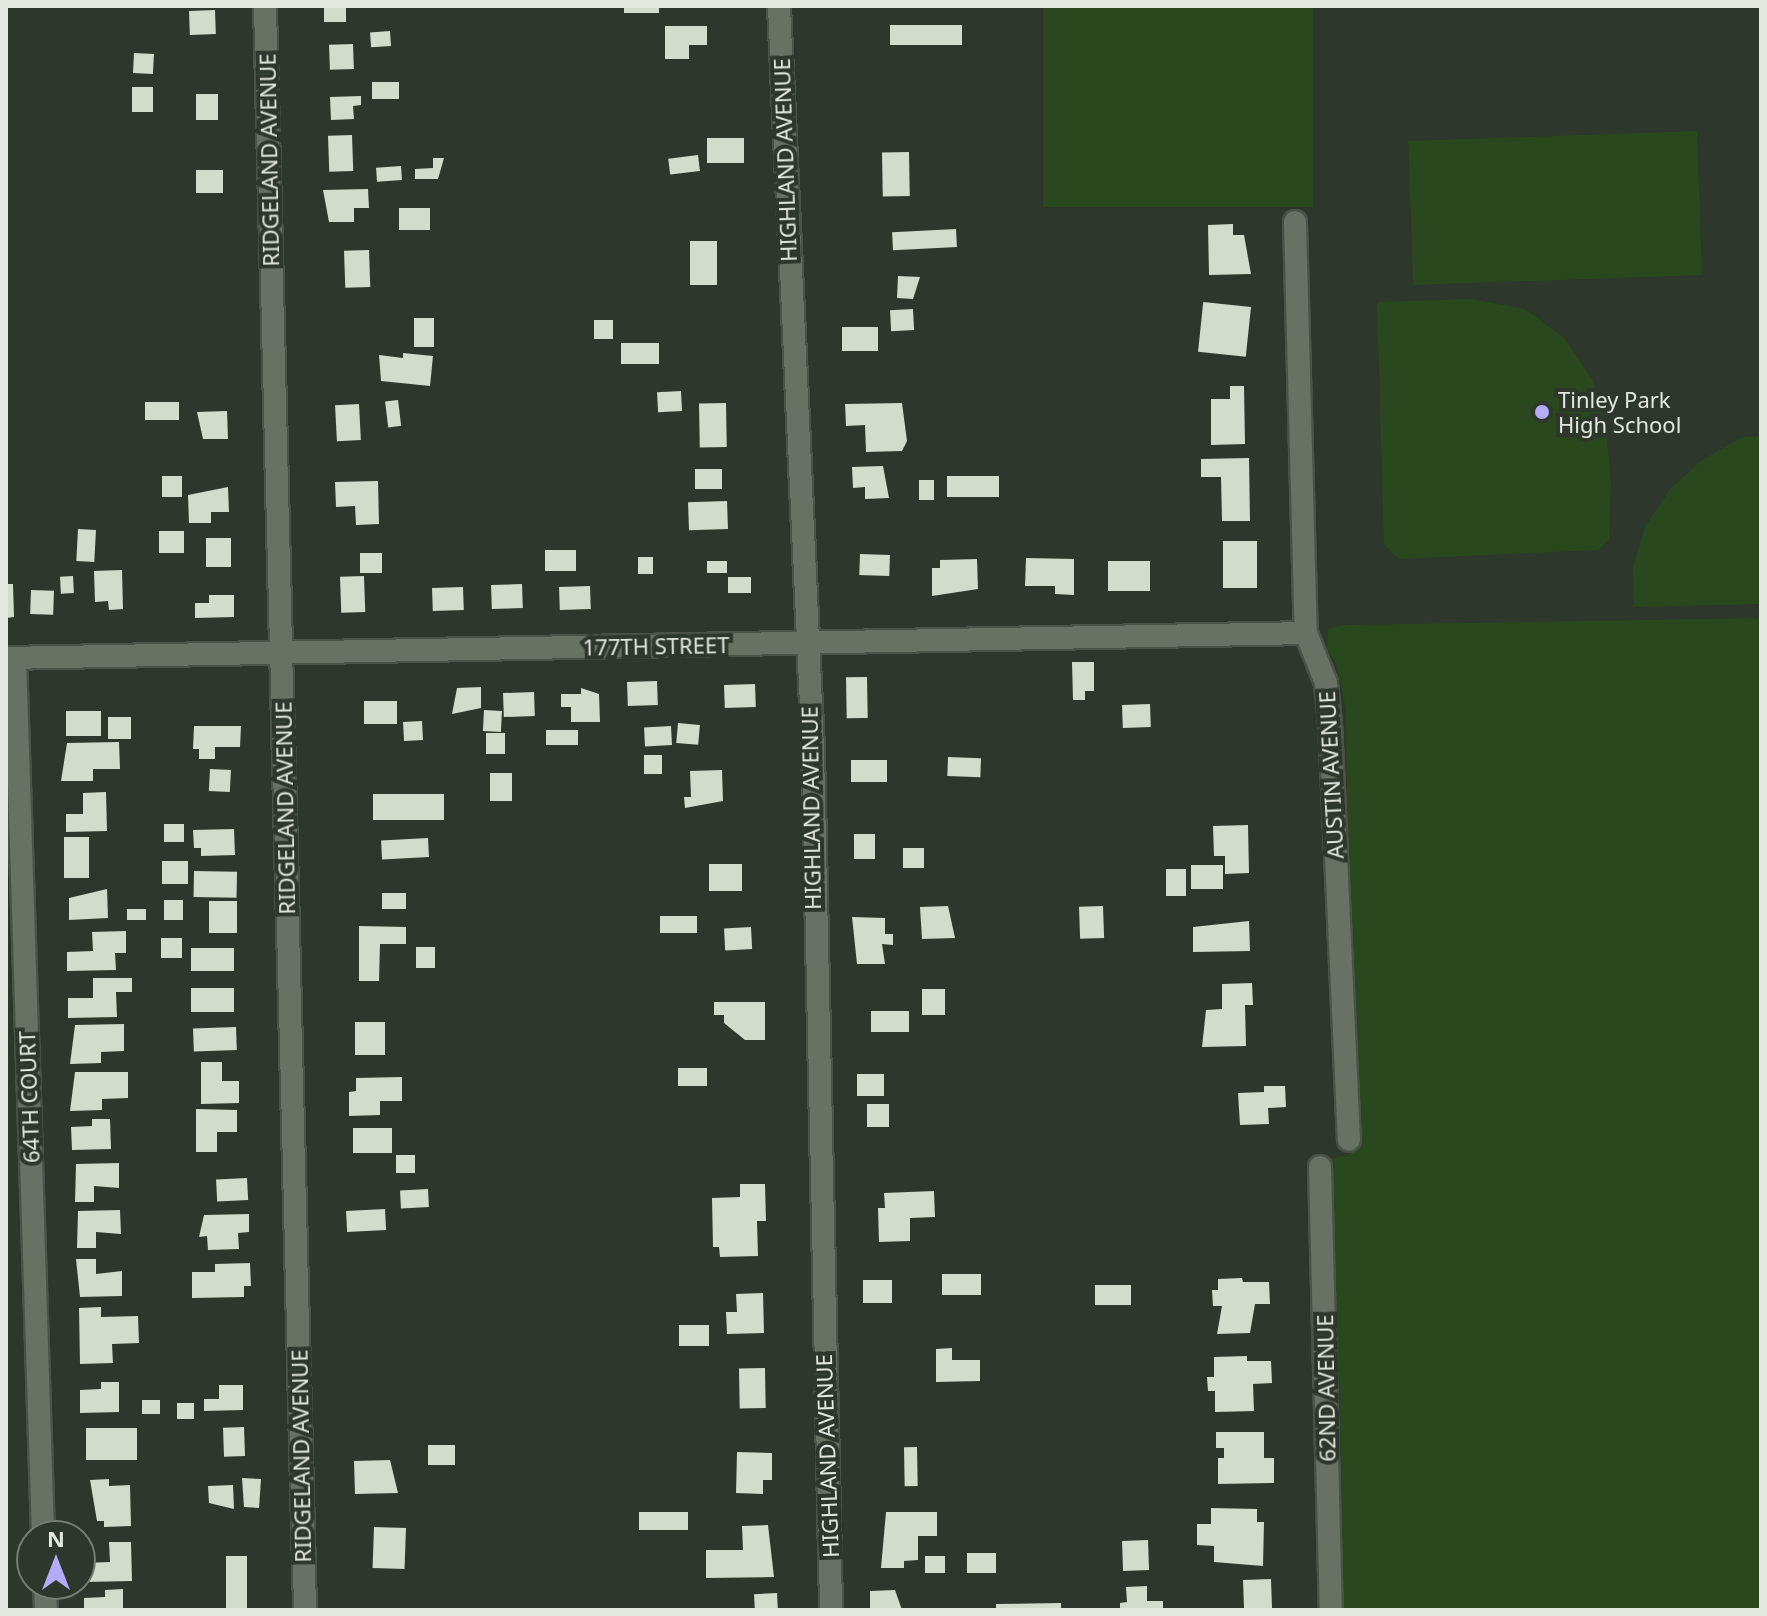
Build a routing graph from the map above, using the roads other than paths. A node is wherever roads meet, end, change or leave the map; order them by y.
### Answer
1 (265, 6) edge
2 (779, 6) edge
3 (1295, 222) dead end
4 (1306, 633) junction
5 (805, 643) junction
6 (281, 653) junction
7 (10, 658) edge
8 (1349, 1140) dead end
9 (1320, 1167) dead end
10 (42, 1520) edge
11 (305, 1610) edge
12 (831, 1610) edge
13 (1331, 1610) edge

1 - 6 street, RIDGELAND AVENUE
2 - 5 street, HIGHLAND AVENUE
3 - 4 street, AUSTIN AVENUE
4 - 5 street, 177TH STREET
4 - 8 street, AUSTIN AVENUE
5 - 6 street, 177TH STREET
5 - 12 street, HIGHLAND AVENUE
6 - 7 street, 177TH STREET
6 - 11 street, RIDGELAND AVENUE
7 - 10 street, 64TH COURT
9 - 13 street, 62ND AVENUE

